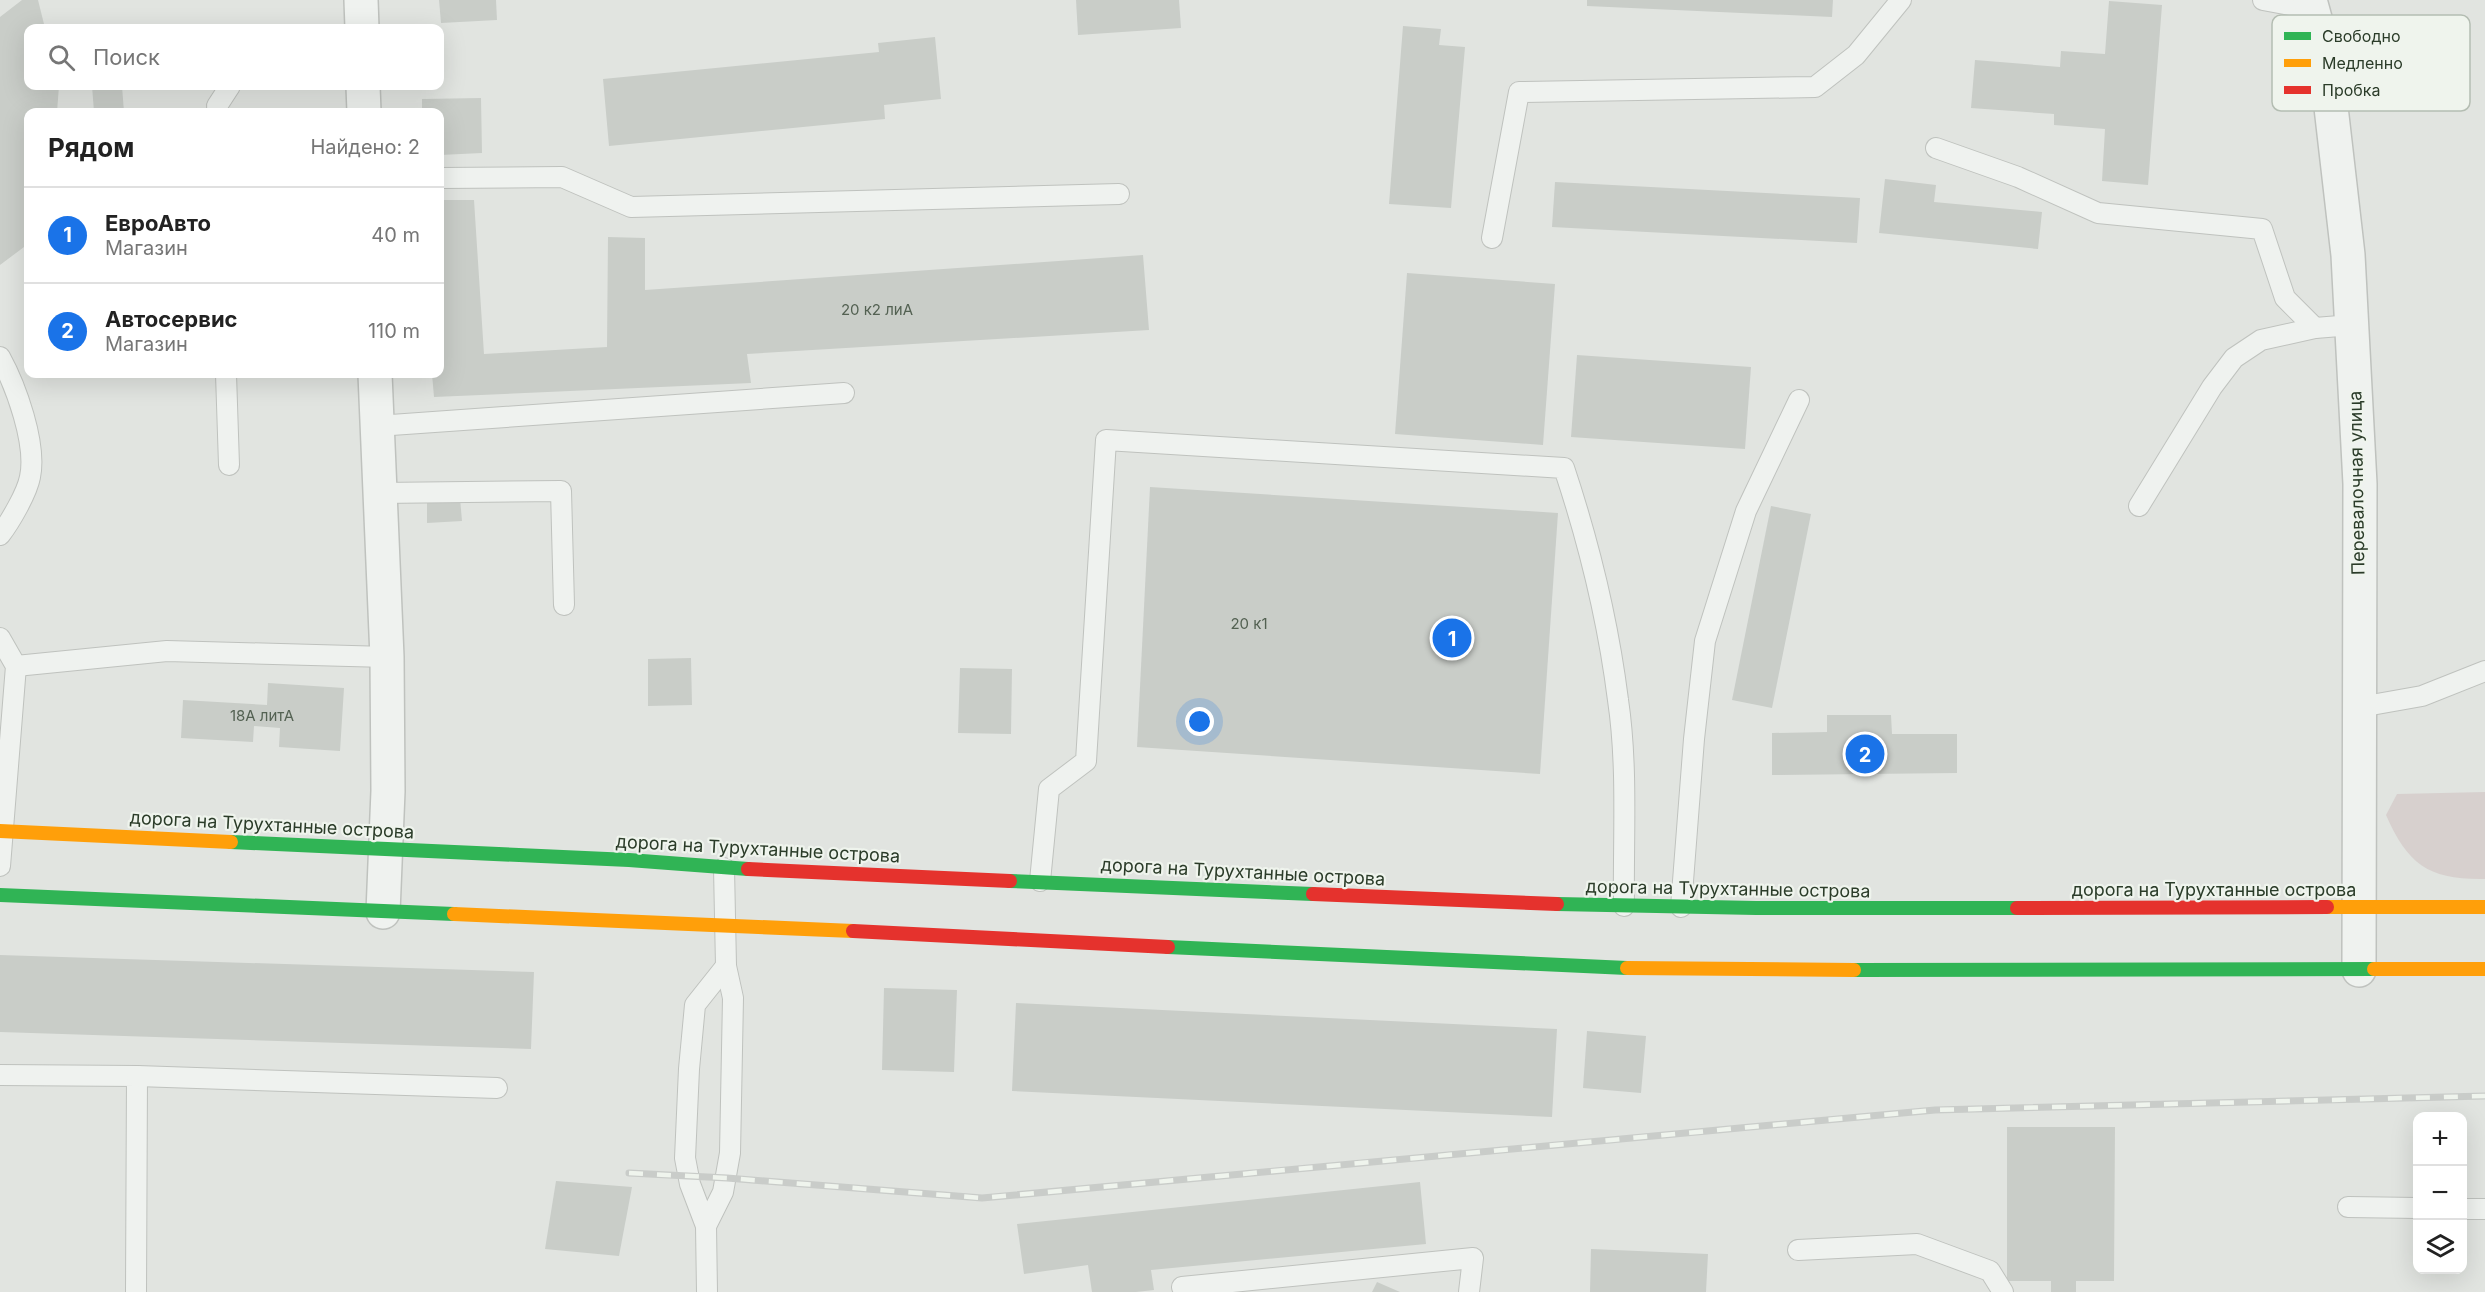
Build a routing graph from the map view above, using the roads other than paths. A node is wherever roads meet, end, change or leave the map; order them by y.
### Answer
1 (361, 0) edge
2 (1901, 0) edge
3 (2263, 0) edge
4 (2311, 5) edge
5 (362, 24) edge
6 (228, 90) edge
7 (363, 90) edge
8 (218, 108) edge
9 (364, 108) edge
10 (2331, 111) edge
11 (1936, 148) dead end
12 (444, 178) edge
13 (1119, 194) dead end
14 (1492, 238) dead end
15 (2352, 325) junction
16 (2315, 328) junction
17 (0, 357) edge
18 (226, 378) edge
19 (375, 378) edge
20 (844, 393) dead end
21 (1799, 399) dead end
22 (377, 426) junction
23 (229, 465) dead end
24 (380, 493) junction
25 (2139, 506) dead end
26 (0, 535) edge
27 (564, 605) dead end
28 (0, 638) edge
29 (387, 657) junction
30 (16, 666) junction
31 (2485, 670) edge
32 (2360, 707) junction
33 (2, 831) edge
34 (386, 849) junction
35 (0, 866) edge
36 (724, 868) junction
37 (1040, 880) junction
38 (0, 895) edge
39 (1624, 906) junction
40 (1681, 907) junction
41 (2485, 907) edge
42 (2359, 908) junction
43 (383, 912) junction
44 (724, 925) junction
45 (726, 966) junction
46 (2485, 969) edge
47 (2359, 970) junction
48 (0, 1075) edge
49 (137, 1076) junction
50 (496, 1088) dead end
51 (2348, 1207) dead end
52 (2413, 1208) edge
53 (2467, 1209) edge
54 (2485, 1209) edge
55 (706, 1226) junction
56 (1798, 1250) dead end
57 (1182, 1287) dead end
58 (136, 1292) edge
59 (707, 1292) edge
60 (1469, 1292) edge
61 (2003, 1292) edge

1 - 5 street
2 - 14 lane
3 - 4 lane
6 - 8 lane
7 - 9 street
10 - 15 street, Перевалочная улица
11 - 16 lane
12 - 13 lane
15 - 16 lane
15 - 32 street, Перевалочная улица
16 - 25 lane
17 - 26 lane
18 - 23 lane
19 - 22 street
20 - 22 lane
21 - 40 lane
22 - 24 street
24 - 27 lane
24 - 29 street
28 - 30 lane
29 - 30 lane
29 - 34 street
30 - 33 lane
31 - 32 lane
32 - 42 street, Перевалочная улица
33 - 34 street, дорога на Турухтанные острова
33 - 35 lane
34 - 36 street, дорога на Турухтанные острова
34 - 43 street
36 - 37 street, дорога на Турухтанные острова
36 - 44 lane
37 - 39 street, дорога на Турухтанные острова
37 - 39 lane
38 - 43 street
39 - 40 street, дорога на Турухтанные острова
40 - 42 street, дорога на Турухтанные острова
41 - 42 street, дорога на Турухтанные острова
42 - 47 street, Перевалочная улица
43 - 44 street
44 - 45 lane
44 - 47 street
45 - 55 lane
45 - 55 lane
46 - 47 street
48 - 49 lane
49 - 50 lane
49 - 58 lane
51 - 52 lane
53 - 54 lane
55 - 59 lane
56 - 61 lane
57 - 60 lane

